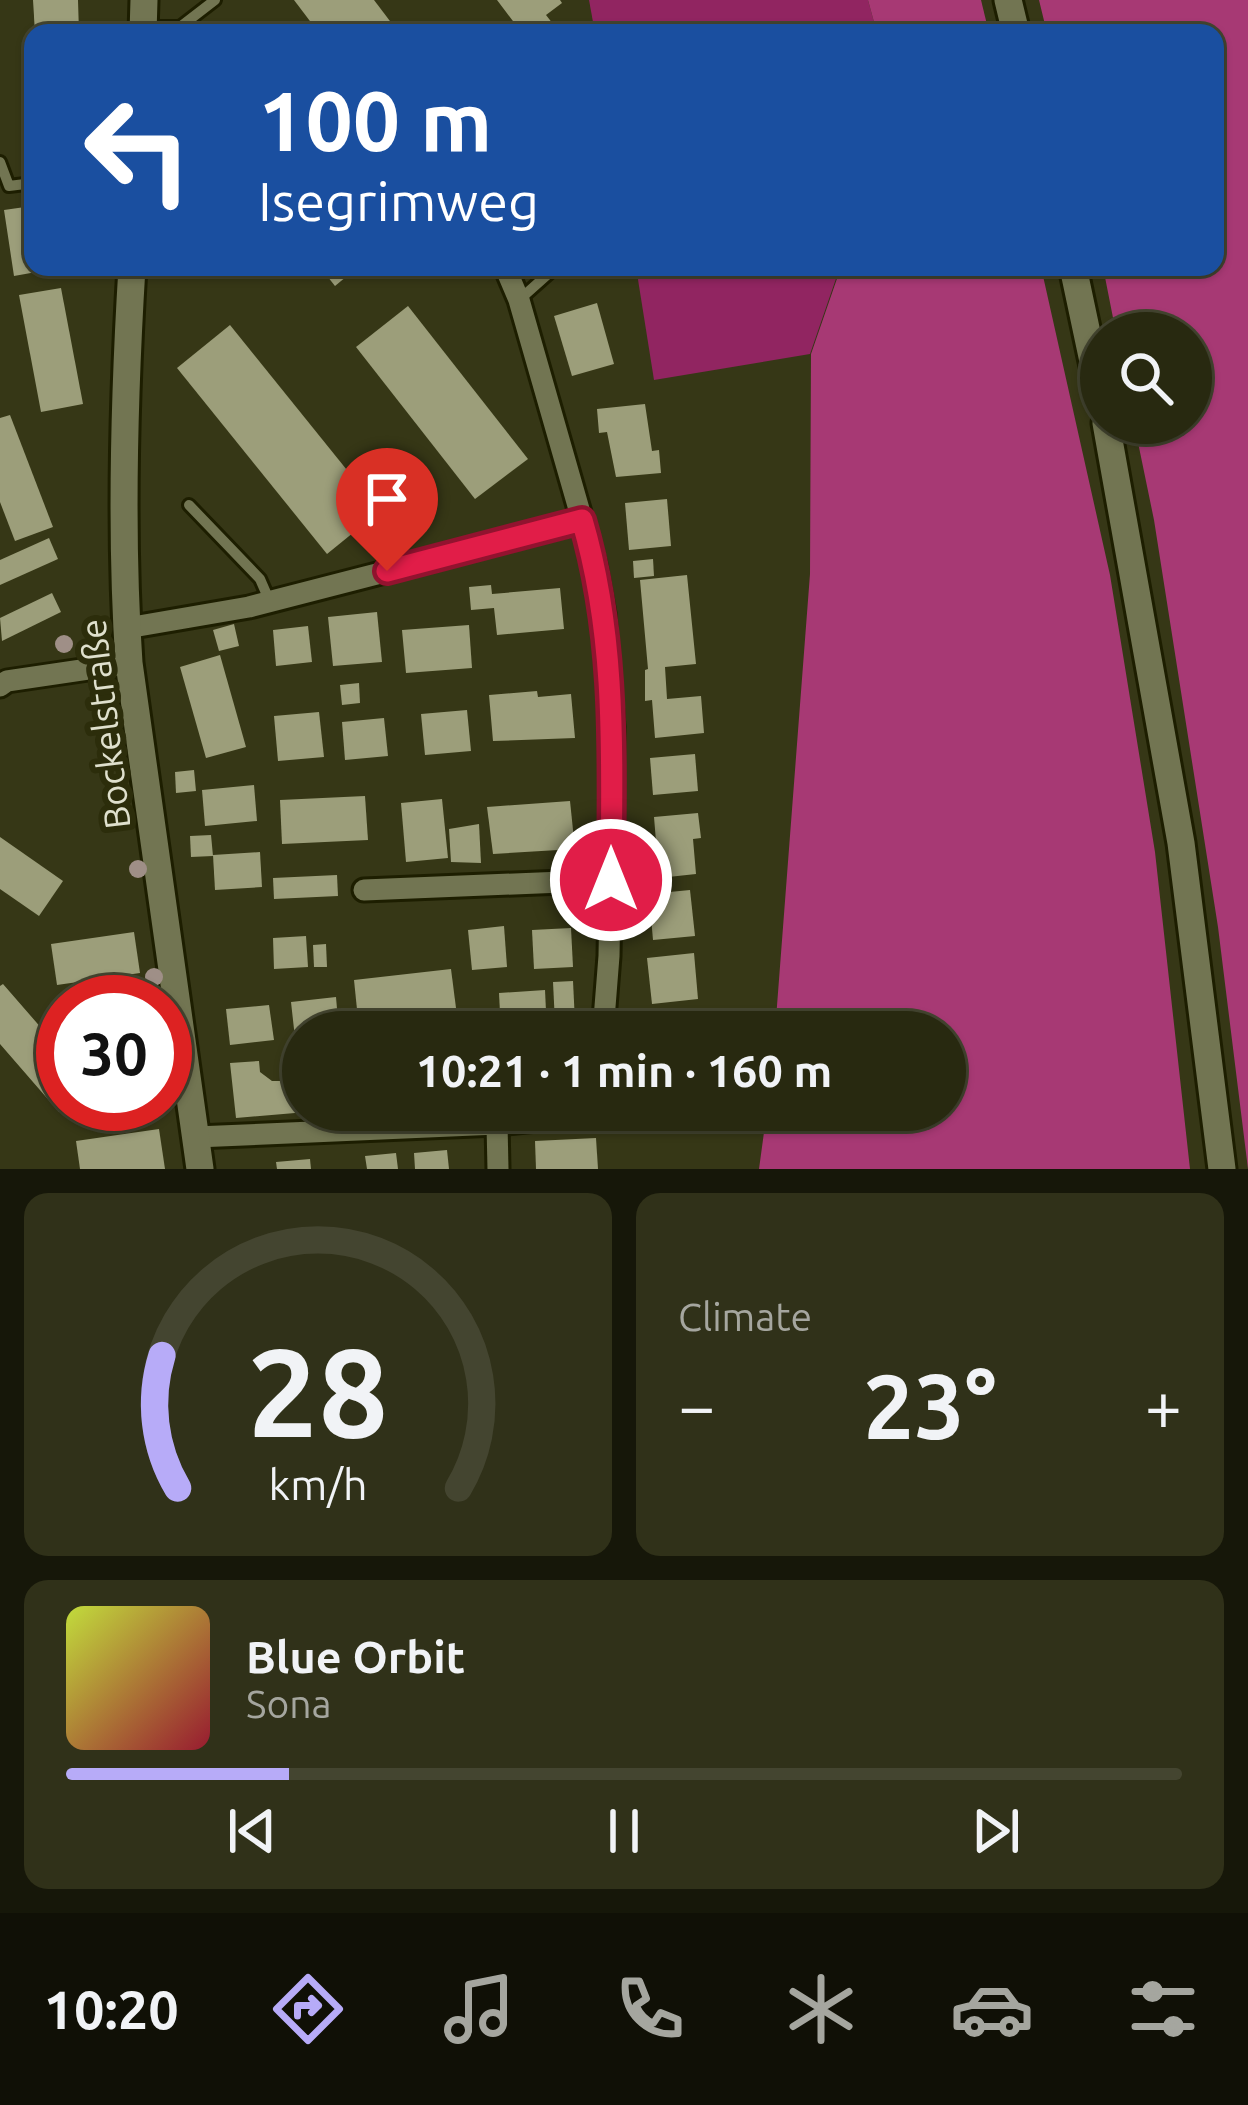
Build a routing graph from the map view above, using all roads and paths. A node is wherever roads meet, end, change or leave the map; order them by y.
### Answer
1 (215, 0) edge
2 (184, 24) edge
3 (0, 162) edge
4 (24, 184) edge
5 (131, 276) edge
6 (510, 276) edge
7 (546, 276) edge
8 (1075, 276) edge
9 (519, 300) junction
10 (1083, 312) edge
11 (1110, 444) edge
12 (189, 505) dead end
13 (582, 520) junction
14 (270, 602) junction
15 (127, 628) junction
16 (129, 663) junction
17 (2, 678) edge
18 (611, 880) junction
19 (364, 890) dead end
20 (165, 975) edge
21 (604, 1011) edge
22 (192, 1123) edge
23 (335, 1131) edge
24 (497, 1131) edge
25 (196, 1137) junction
26 (200, 1169) edge
27 (498, 1169) edge
28 (1222, 1169) edge

1 - 2 lane
3 - 4 lane
5 - 15 main road, Bockelstraße
6 - 9 street
7 - 9 lane
8 - 10 main road
9 - 13 street
11 - 28 main road
12 - 14 lane
13 - 14 street
13 - 18 street
14 - 15 street
15 - 16 main road, Bockelstraße
16 - 17 street
16 - 20 main road, Bockelstraße
18 - 19 street
18 - 21 street
22 - 25 main road, Bockelstraße
23 - 25 street
24 - 27 street
25 - 26 main road, Bockelstraße

